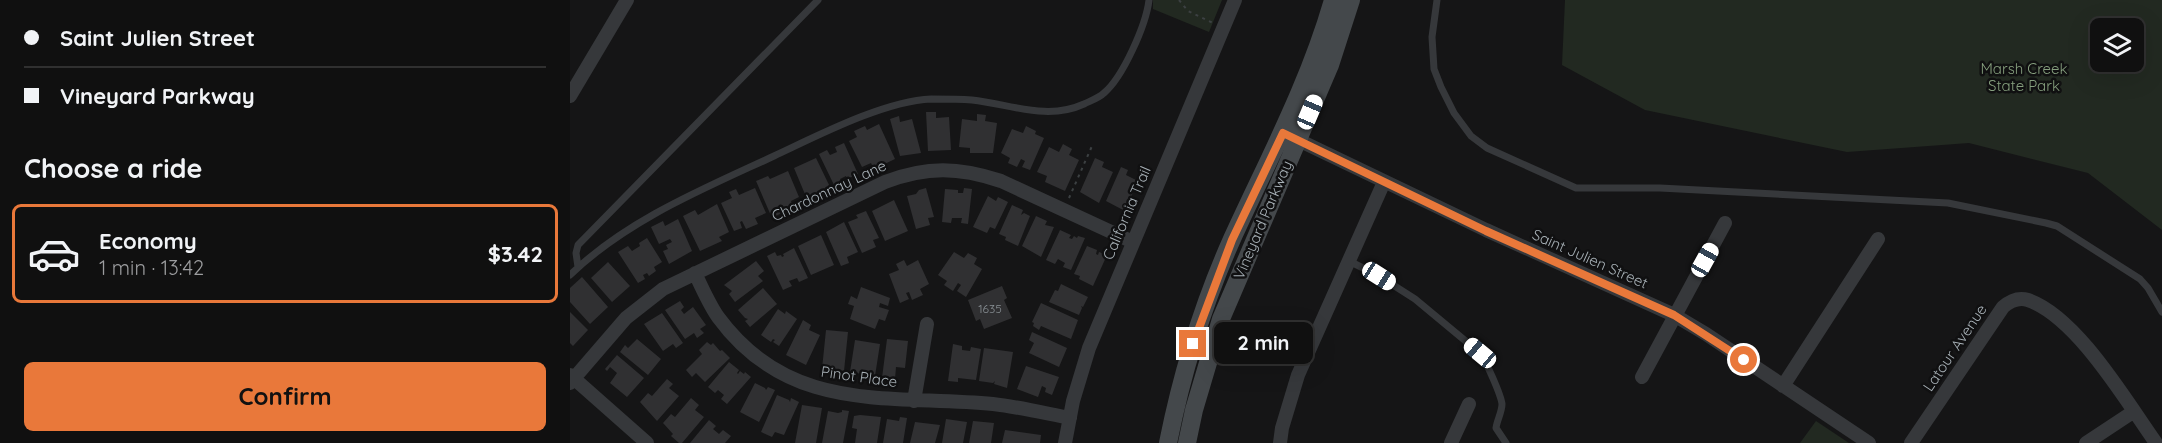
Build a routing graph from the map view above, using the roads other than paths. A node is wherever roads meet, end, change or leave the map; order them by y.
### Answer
1 (627, 0) edge
2 (818, 0) edge
3 (1149, 0) edge
4 (1235, 0) edge
5 (1333, 0) edge
6 (1352, 0) edge
7 (1437, 0) edge
8 (570, 96) edge
9 (1290, 136) junction
10 (1384, 182) junction
11 (1725, 223) dead end
12 (1878, 239) dead end
13 (1133, 242) junction
14 (1349, 261) junction
15 (579, 267) junction
16 (695, 273) junction
17 (570, 275) edge
18 (2162, 312) edge
19 (1674, 315) junction
20 (927, 324) dead end
21 (1642, 377) dead end
22 (571, 378) edge
23 (1783, 386) junction
24 (914, 401) junction
25 (1469, 404) dead end
26 (2133, 412) junction
27 (1070, 418) junction
28 (647, 443) edge
29 (1065, 443) edge
30 (1168, 443) edge
31 (1187, 443) edge
32 (1280, 443) edge
33 (1451, 443) edge
34 (1506, 443) edge
35 (1869, 443) edge
36 (1911, 443) edge
37 (2086, 443) edge
38 (2156, 443) edge

1 - 8 street
2 - 15 lane
3 - 15 lane
4 - 13 street, California Trail
5 - 9 street, Vineyard Parkway
6 - 9 street, Vineyard Parkway
7 - 18 lane
9 - 10 street, Saint Julien Street
9 - 30 street, Vineyard Parkway
9 - 31 street, Vineyard Parkway
10 - 14 street
10 - 19 street, Saint Julien Street
11 - 19 street
12 - 23 street
13 - 16 street, Chardonnay Lane
13 - 27 street, California Trail
14 - 32 street
14 - 34 lane
15 - 17 lane
16 - 22 street, Chardonnay Lane
16 - 24 street, Pinot Place
19 - 21 street
19 - 23 street, Saint Julien Street
20 - 24 street
22 - 28 street
23 - 35 street, Saint Julien Street
24 - 27 street, Pinot Place
25 - 33 street
26 - 36 street, Latour Avenue
26 - 37 street
26 - 38 street, Latour Avenue
27 - 29 street, California Trail

